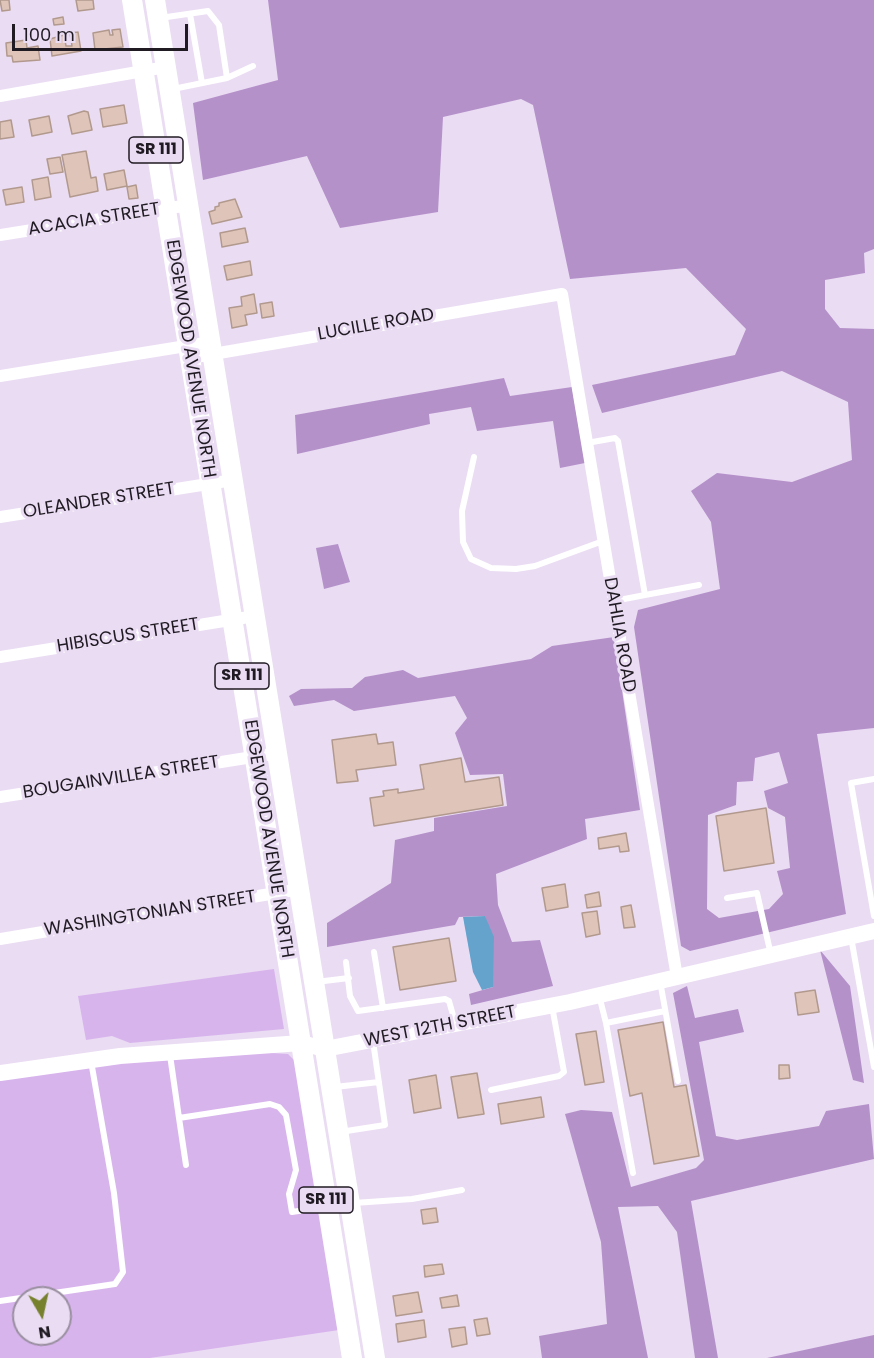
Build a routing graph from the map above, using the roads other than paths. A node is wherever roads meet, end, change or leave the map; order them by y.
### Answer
1 (132, 0) edge
2 (157, 9) edge
3 (190, 14) junction
4 (254, 66) dead end
5 (166, 68) junction
6 (143, 72) junction
7 (227, 78) junction
8 (202, 83) junction
9 (170, 89) junction
10 (0, 96) edge
11 (189, 205) junction
12 (166, 209) junction
13 (0, 235) edge
14 (562, 294) joint
15 (212, 348) junction
16 (189, 352) junction
17 (0, 376) edge
18 (587, 442) junction
19 (474, 457) dead end
20 (233, 480) junction
21 (210, 484) junction
22 (0, 517) edge
23 (603, 541) junction
24 (699, 585) dead end
25 (645, 595) junction
26 (614, 601) junction
27 (255, 616) junction
28 (232, 620) junction
29 (0, 657) edge
30 (278, 753) junction
31 (255, 757) junction
32 (874, 779) edge
33 (0, 798) edge
34 (300, 889) junction
35 (277, 893) junction
36 (728, 898) dead end
37 (874, 916) edge
38 (874, 931) edge
39 (851, 937) junction
40 (0, 939) edge
41 (374, 952) dead end
42 (771, 955) junction
43 (346, 962) dead end
44 (677, 977) junction
45 (349, 978) junction
46 (660, 981) junction
47 (315, 983) junction
48 (599, 995) junction
49 (552, 1005) junction
50 (383, 1008) junction
51 (666, 1011) junction
52 (606, 1023) junction
53 (455, 1025) junction
54 (373, 1040) junction
55 (301, 1043) junction
56 (326, 1049) junction
57 (169, 1052) junction
58 (91, 1059) junction
59 (874, 1066) edge
60 (0, 1073) edge
61 (678, 1081) dead end
62 (379, 1082) junction
63 (332, 1088) junction
64 (491, 1090) dead end
65 (179, 1118) junction
66 (339, 1132) junction
67 (186, 1165) dead end
68 (633, 1173) dead end
69 (462, 1190) dead end
70 (350, 1203) junction
71 (327, 1206) junction
72 (0, 1301) edge
73 (369, 1319) junction
74 (346, 1323) junction
75 (352, 1358) edge
76 (375, 1358) edge

1 - 6 main road, EDGEWOOD AVENUE NORTH / SR 111
2 - 3 lane
2 - 5 main road, EDGEWOOD AVENUE NORTH / SR 111
3 - 7 lane
3 - 8 lane
4 - 7 lane
5 - 6 street
5 - 9 main road, EDGEWOOD AVENUE NORTH / SR 111
6 - 10 street
6 - 12 main road, EDGEWOOD AVENUE NORTH / SR 111
7 - 8 lane
8 - 9 lane
9 - 11 main road, EDGEWOOD AVENUE NORTH / SR 111
11 - 12 street, ACACIA STREET
11 - 15 main road, EDGEWOOD AVENUE NORTH / SR 111
12 - 13 street, ACACIA STREET
12 - 16 main road, EDGEWOOD AVENUE NORTH / SR 111
14 - 15 street, LUCILLE ROAD
14 - 18 street, DAHLIA ROAD
15 - 16 street, LUCILLE ROAD
15 - 20 main road, EDGEWOOD AVENUE NORTH / SR 111
16 - 17 street, LUCILLE ROAD
16 - 21 main road, EDGEWOOD AVENUE NORTH / SR 111
18 - 23 street, DAHLIA ROAD
18 - 25 lane
19 - 23 lane
20 - 21 street, OLEANDER STREET
20 - 27 main road, EDGEWOOD AVENUE NORTH / SR 111
21 - 22 street, OLEANDER STREET
21 - 28 main road, EDGEWOOD AVENUE NORTH / SR 111
23 - 26 street, DAHLIA ROAD
24 - 25 lane
25 - 26 lane
26 - 44 street, DAHLIA ROAD
27 - 28 street, HIBISCUS STREET
27 - 30 main road, EDGEWOOD AVENUE NORTH / SR 111
28 - 29 street, HIBISCUS STREET
28 - 31 main road, EDGEWOOD AVENUE NORTH / SR 111
30 - 31 street, BOUGAINVILLEA STREET
30 - 34 main road, EDGEWOOD AVENUE NORTH / SR 111
31 - 33 street, BOUGAINVILLEA STREET
31 - 35 main road, EDGEWOOD AVENUE NORTH / SR 111
32 - 37 lane
34 - 35 street, WASHINGTONIAN STREET
34 - 47 main road, EDGEWOOD AVENUE NORTH / SR 111
35 - 40 street, WASHINGTONIAN STREET
35 - 55 main road, EDGEWOOD AVENUE NORTH / SR 111
36 - 42 lane
38 - 39 street, WEST 12TH STREET
39 - 42 street, WEST 12TH STREET
39 - 59 lane
41 - 50 lane
42 - 44 street, WEST 12TH STREET
43 - 45 lane
44 - 46 street, WEST 12TH STREET
45 - 47 lane
45 - 50 lane
46 - 48 street, WEST 12TH STREET
46 - 51 lane
47 - 56 main road, EDGEWOOD AVENUE NORTH / SR 111
48 - 49 street, WEST 12TH STREET
48 - 52 lane
49 - 53 street, WEST 12TH STREET
49 - 64 lane
50 - 53 lane
51 - 52 lane
51 - 61 lane
52 - 68 lane
53 - 54 street, WEST 12TH STREET
54 - 56 street, WEST 12TH STREET
54 - 62 lane
55 - 56 street, WEST 12TH STREET
55 - 57 street, WEST 12TH STREET
55 - 71 main road, EDGEWOOD AVENUE NORTH / SR 111
56 - 63 main road, EDGEWOOD AVENUE NORTH / SR 111
57 - 58 street, WEST 12TH STREET
57 - 65 lane
58 - 60 street, WEST 12TH STREET
58 - 72 lane
62 - 63 lane
62 - 66 lane
63 - 66 main road, EDGEWOOD AVENUE NORTH / SR 111
65 - 67 lane
65 - 71 lane
66 - 70 main road, EDGEWOOD AVENUE NORTH / SR 111
69 - 70 lane
70 - 73 main road, EDGEWOOD AVENUE NORTH / SR 111
71 - 74 main road, EDGEWOOD AVENUE NORTH / SR 111
73 - 74 street
73 - 76 main road, EDGEWOOD AVENUE NORTH / SR 111
74 - 75 main road, EDGEWOOD AVENUE NORTH / SR 111

